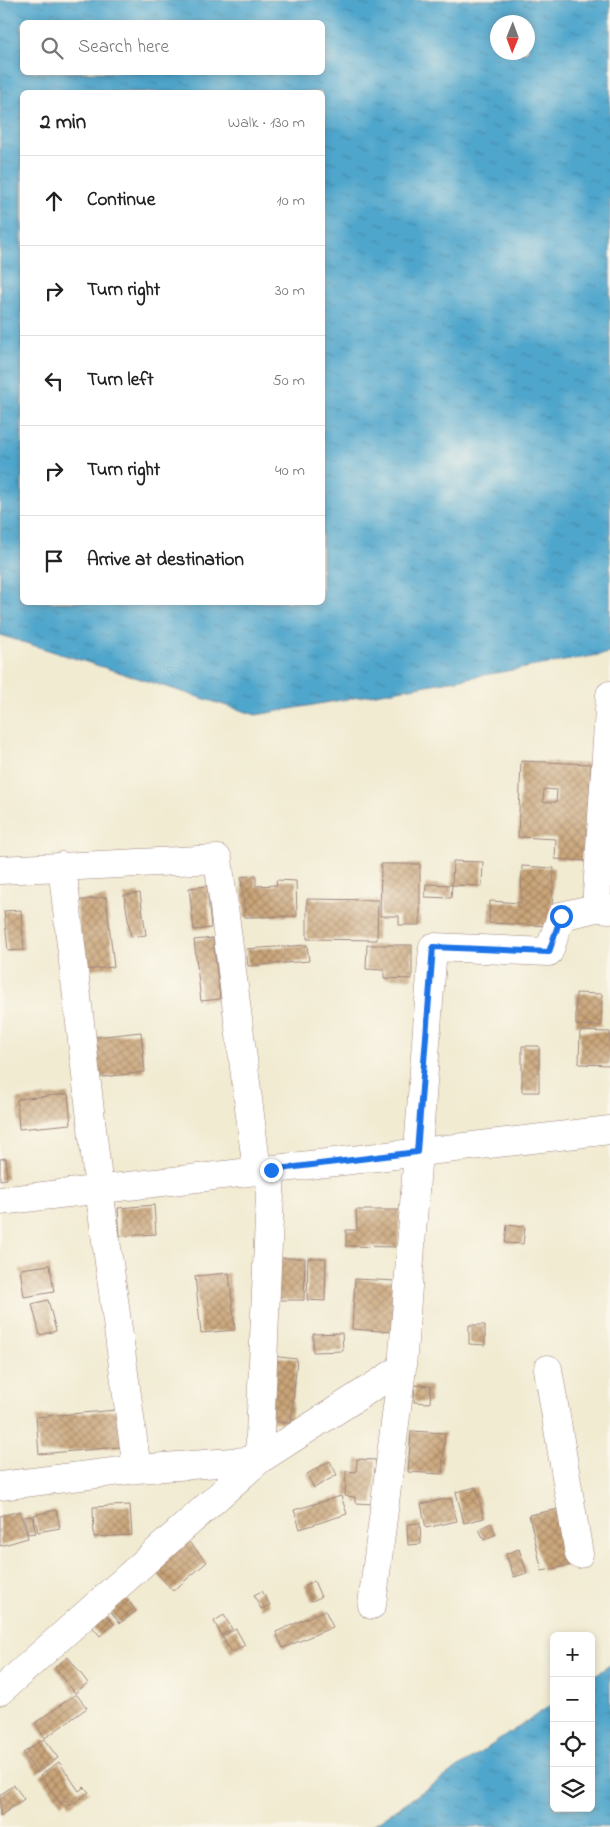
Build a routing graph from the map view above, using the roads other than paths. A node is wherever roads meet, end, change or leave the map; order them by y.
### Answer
1 (610, 695) edge
2 (62, 866) junction
3 (0, 870) edge
4 (603, 909) edge
5 (610, 1130) edge
6 (417, 1152) junction
7 (264, 1170) junction
8 (99, 1189) junction
9 (0, 1201) edge
10 (402, 1368) junction
11 (548, 1369) dead end
12 (259, 1460) junction
13 (137, 1469) junction
14 (0, 1486) edge
15 (579, 1554) dead end
16 (372, 1605) dead end
17 (0, 1691) edge

1 - 4 street
2 - 3 street
2 - 7 street
2 - 8 street
4 - 6 street
5 - 6 street
6 - 7 street
6 - 10 street
7 - 8 street
7 - 12 street
8 - 9 street
8 - 13 street
10 - 12 street
10 - 16 street
11 - 15 street
12 - 13 street
12 - 17 street
13 - 14 street

